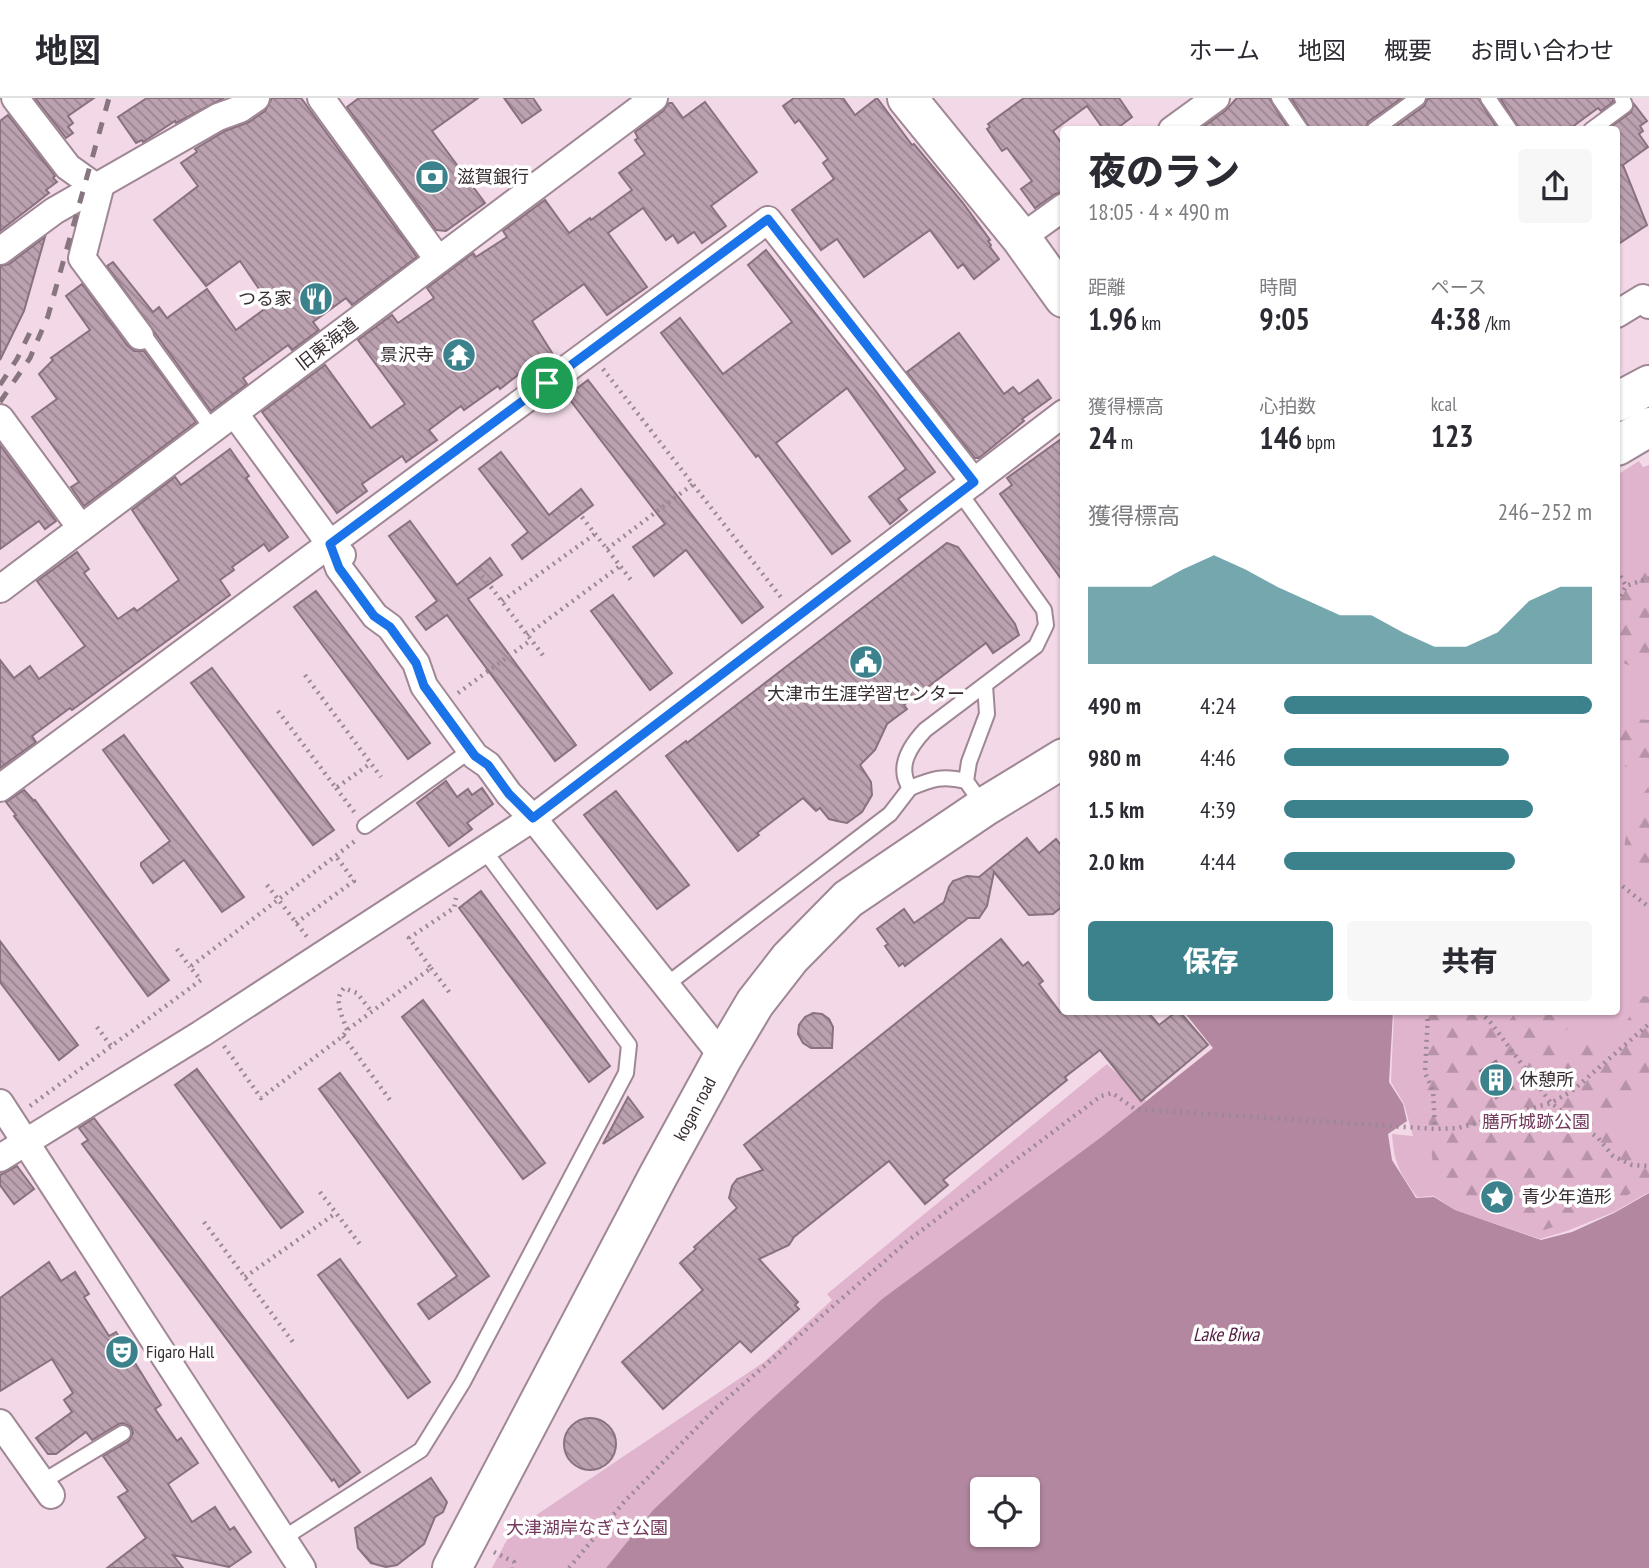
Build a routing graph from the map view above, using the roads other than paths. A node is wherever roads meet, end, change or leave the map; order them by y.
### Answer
1 (15, 98) edge
2 (256, 98) edge
3 (321, 98) edge
4 (654, 98) edge
5 (907, 98) edge
6 (1216, 98) edge
7 (1279, 98) edge
8 (1418, 98) edge
9 (1488, 98) edge
10 (1622, 98) edge
11 (1178, 126) edge
12 (1298, 126) edge
13 (1380, 126) edge
14 (1507, 126) edge
15 (1596, 126) edge
16 (99, 185) junction
17 (1060, 210) edge
18 (1021, 238) junction
19 (0, 250) edge
20 (437, 258) junction
21 (1060, 292) edge
22 (1649, 305) edge
23 (1620, 312) edge
24 (139, 336) joint
25 (1649, 385) edge
26 (1620, 400) edge
27 (235, 415) junction
28 (1060, 416) edge
29 (0, 418) edge
30 (1649, 427) edge
31 (213, 430) junction
32 (1620, 444) edge
33 (967, 488) junction
34 (81, 528) junction
35 (330, 544) junction
36 (0, 589) edge
37 (985, 685) junction
38 (471, 750) junction
39 (1060, 760) edge
40 (0, 788) edge
41 (910, 788) junction
42 (975, 794) junction
43 (533, 818) junction
44 (365, 826) road end
45 (484, 850) junction
46 (666, 985) junction
47 (723, 1057) junction
48 (11, 1122) edge
49 (0, 1158) edge
50 (0, 1423) edge
51 (122, 1433) dead end
52 (46, 1489) joint
53 (282, 1539) junction
54 (302, 1568) edge
55 (452, 1568) edge

1 - 16 street
2 - 16 street
3 - 20 street
4 - 20 street, 旧東海道
5 - 18 main road
6 - 11 street
7 - 12 lane
8 - 13 lane
9 - 14 lane
10 - 15 lane
16 - 19 street
16 - 24 street
17 - 18 street
18 - 21 main road
20 - 27 street, 旧東海道
22 - 23 street
24 - 31 lane
25 - 26 main road
27 - 31 street, 旧東海道
27 - 35 street
28 - 33 street
29 - 34 street
30 - 32 main road
31 - 34 street, 旧東海道
33 - 35 street
33 - 37 lane
33 - 43 street
34 - 36 street, 旧東海道
35 - 38 street
35 - 40 street
35 - 43 street
37 - 41 lane
37 - 42 lane
38 - 43 street
38 - 44 lane
39 - 42 main road, kogan road
41 - 42 lane
41 - 46 lane
42 - 47 main road, kogan road
43 - 45 street
43 - 46 street
45 - 48 street
45 - 53 lane
46 - 47 street
47 - 55 main road, kogan road
48 - 49 street
48 - 53 street
50 - 52 street
51 - 52 lane
53 - 54 street

